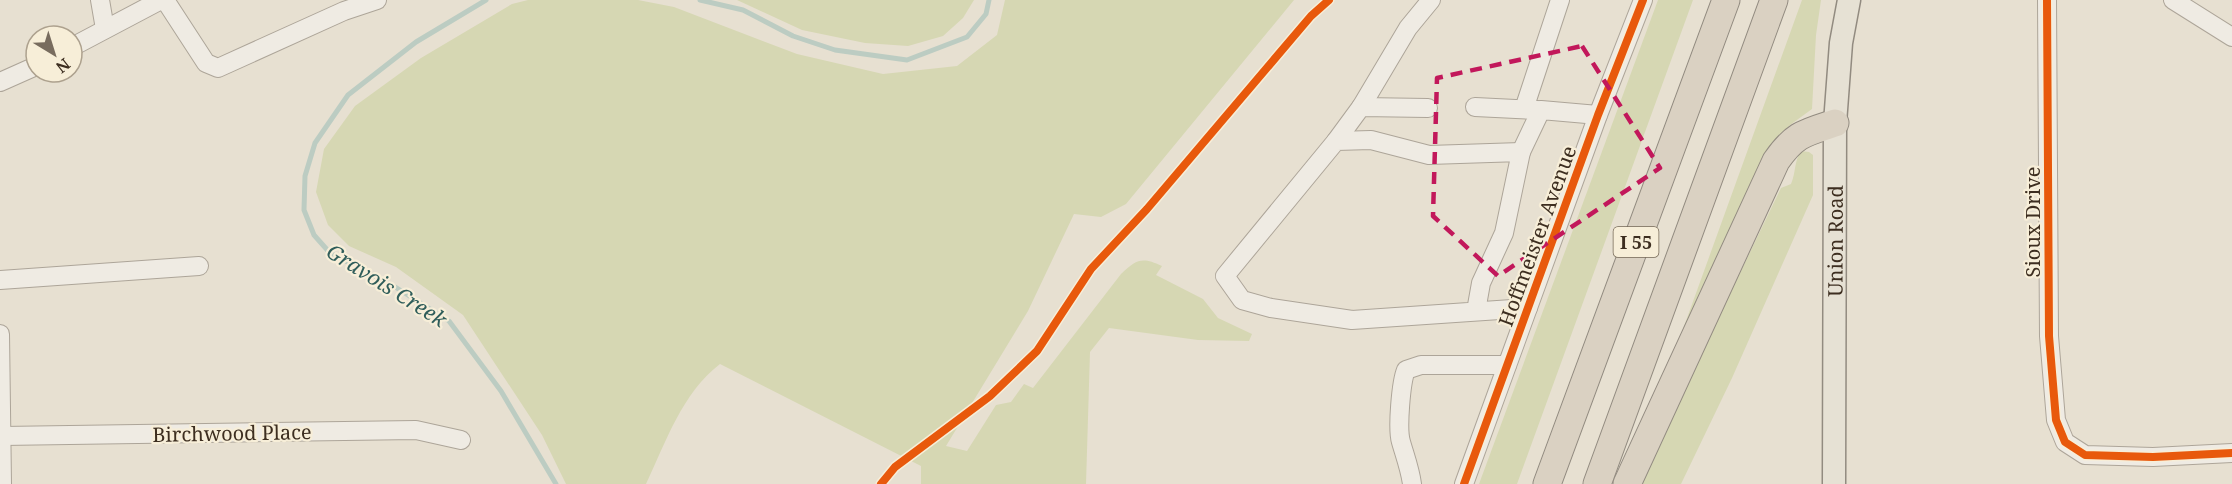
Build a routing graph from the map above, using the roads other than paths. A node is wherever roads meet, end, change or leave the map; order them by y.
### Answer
1 (100, 0) edge
2 (163, 0) edge
3 (377, 0) edge
4 (1431, 0) edge
5 (1560, 0) edge
6 (1643, 0) edge
7 (1726, 0) edge
8 (1774, 0) edge
9 (1849, 0) edge
10 (2047, 0) edge
11 (2173, 0) edge
12 (105, 28) junction
13 (2232, 37) edge
14 (84, 40) edge
15 (24, 71) edge
16 (0, 82) edge
17 (1361, 107) junction
18 (1475, 107) dead end
19 (1428, 108) dead end
20 (1533, 110) junction
21 (1598, 116) junction
22 (1835, 123) junction
23 (1336, 141) junction
24 (1521, 152) junction
25 (199, 266) dead end
26 (0, 280) edge
27 (1528, 308) junction
28 (1476, 311) junction
29 (0, 334) edge
30 (1507, 365) junction
31 (2, 436) junction
32 (461, 441) dead end
33 (2232, 453) edge
34 (2, 484) edge
35 (1412, 484) edge
36 (1464, 484) edge
37 (1547, 484) edge
38 (1597, 484) edge
39 (1627, 484) edge
40 (1834, 484) edge

1 - 12 street
2 - 3 street
2 - 12 street
4 - 17 street
5 - 20 street
6 - 21 street, Hoffmeister Avenue
7 - 37 highway, I 55
8 - 38 highway, I 55
9 - 22 main road, Union Road
10 - 33 street, Sioux Drive
11 - 13 street
12 - 14 street
15 - 16 street
17 - 19 street
17 - 23 street
18 - 20 street
20 - 21 street
20 - 24 street
21 - 27 street, Hoffmeister Avenue
22 - 39 highway
22 - 40 main road, Union Road
23 - 24 street
23 - 28 street
24 - 28 street
25 - 26 street
27 - 28 street
27 - 30 street, Hoffmeister Avenue
29 - 31 street
30 - 35 street
30 - 36 street, Hoffmeister Avenue
31 - 32 street, Birchwood Place
31 - 34 street

